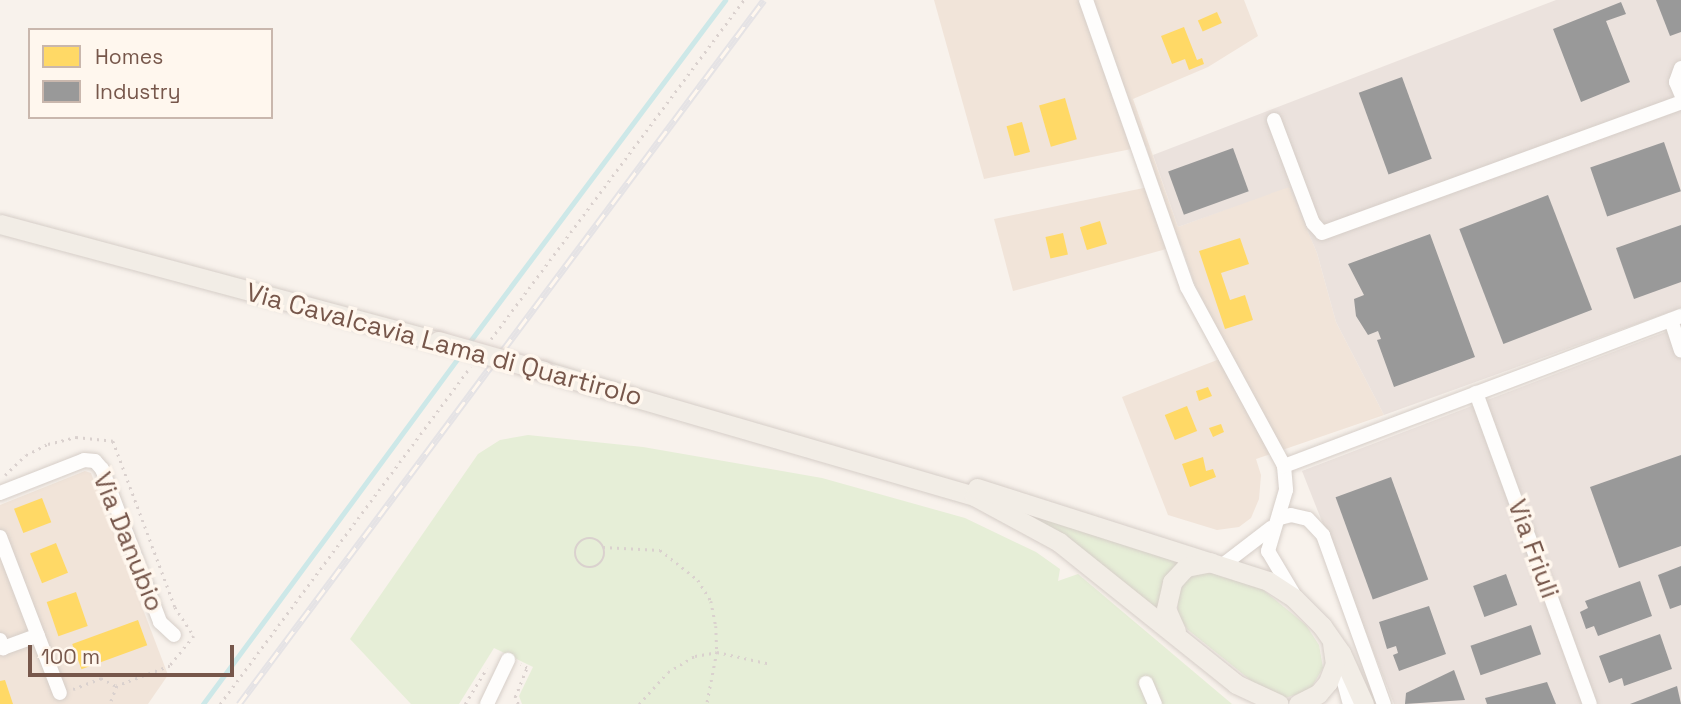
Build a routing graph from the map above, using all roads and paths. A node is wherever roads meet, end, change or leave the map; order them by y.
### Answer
1 (1086, 0) edge
2 (1681, 68) edge
3 (1681, 94) edge
4 (1681, 102) edge
5 (1274, 120) dead end
6 (0, 224) edge
7 (1676, 318) edge
8 (1681, 350) edge
9 (1476, 394) junction
10 (1284, 466) junction
11 (887, 469) junction
12 (0, 493) edge
13 (1278, 521) junction
14 (0, 537) edge
15 (603, 547) junction
16 (1222, 563) junction
17 (1304, 606) junction
18 (38, 635) junction
19 (174, 635) dead end
20 (1332, 639) junction
21 (0, 640) edge
22 (1185, 641) junction
23 (717, 652) junction
24 (508, 660) dead end
25 (771, 664) dead end
26 (1146, 683) dead end
27 (117, 686) dead end
28 (60, 693) joint
29 (1249, 697) edge
30 (487, 704) edge
31 (639, 704) edge
32 (707, 704) edge
33 (1155, 704) edge
34 (1279, 704) edge
35 (1298, 704) edge
36 (1350, 704) edge
37 (1364, 704) edge
38 (1384, 704) edge
39 (1590, 704) edge

1 - 10 street
2 - 3 street
4 - 5 street
6 - 11 main road, Via Cavalcavia Lama di Quartirolo, bridge
7 - 8 street
7 - 9 street
9 - 10 street
9 - 39 street, Via Friuli
10 - 13 street
11 - 16 main road, Via Cavalcavia Lama di Quartirolo
11 - 22 main road, Via Cavalcavia Lama di Quartirolo
12 - 19 street, Via Danubio
13 - 16 street
13 - 17 street
13 - 38 street
14 - 18 street
15 - 15 path
15 - 23 path
16 - 17 main road, Via Cavalcavia Lama di Quartirolo
16 - 22 main road, Via Cavalcavia Lama di Quartirolo
17 - 20 main road, Via Cavalcavia Lama di Quartirolo
18 - 21 street
18 - 28 street
20 - 35 main road
20 - 36 street
20 - 37 main road, Via Cavalcavia Lama di Quartirolo
22 - 29 main road, Via Cavalcavia Lama di Quartirolo
23 - 25 path
23 - 31 path
23 - 32 path
24 - 30 street
26 - 33 street
27 - 28 path
29 - 34 main road, Via Cavalcavia Lama di Quartirolo

